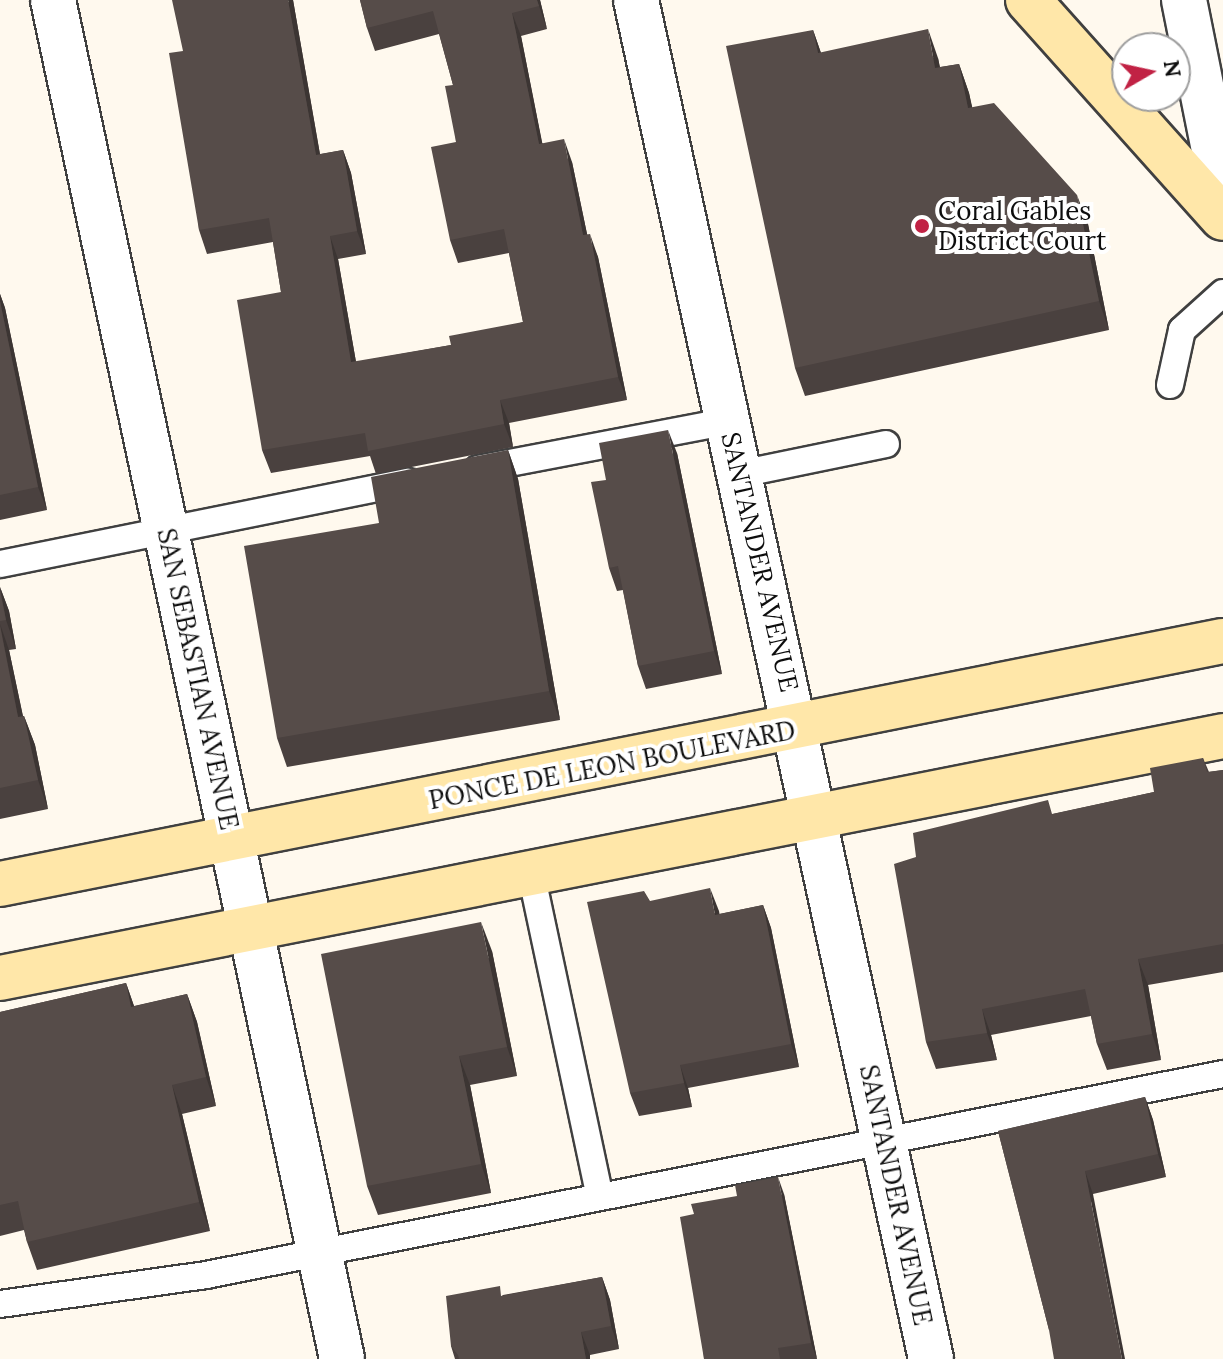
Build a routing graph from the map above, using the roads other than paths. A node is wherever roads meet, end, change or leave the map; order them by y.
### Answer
1 (53, 0) edge
2 (636, 0) edge
3 (1028, 0) edge
4 (1184, 0) edge
5 (1223, 196) edge
6 (1223, 218) edge
7 (1223, 293) edge
8 (1170, 385) dead end
9 (729, 421) junction
10 (886, 444) dead end
11 (740, 474) junction
12 (166, 528) junction
13 (0, 564) edge
14 (1223, 641) edge
15 (797, 728) junction
16 (1223, 736) edge
17 (817, 816) junction
18 (232, 840) junction
19 (531, 873) junction
20 (0, 884) edge
21 (250, 928) junction
22 (0, 978) edge
23 (1223, 1074) edge
24 (885, 1142) junction
25 (599, 1194) junction
26 (320, 1251) junction
27 (0, 1304) edge
28 (342, 1359) edge
29 (931, 1359) edge

1 - 12 street, SAN SEBASTIAN AVENUE
2 - 9 street, SANTANDER AVENUE
3 - 6 street
4 - 5 street
7 - 8 lane
9 - 11 street, SANTANDER AVENUE
9 - 12 lane
10 - 11 lane
11 - 15 street, SANTANDER AVENUE
12 - 13 lane
12 - 18 street, SAN SEBASTIAN AVENUE
14 - 15 street, PONCE DE LEON BOULEVARD
15 - 17 street, SANTANDER AVENUE
15 - 18 street, PONCE DE LEON BOULEVARD
16 - 17 street
17 - 19 street
17 - 24 street, SANTANDER AVENUE
18 - 20 street, PONCE DE LEON BOULEVARD
18 - 21 street, SAN SEBASTIAN AVENUE
19 - 21 street
19 - 25 lane
21 - 22 street
21 - 26 street, SAN SEBASTIAN AVENUE
23 - 24 lane
24 - 25 lane
24 - 29 street, SANTANDER AVENUE
25 - 26 lane
26 - 27 lane
26 - 28 street, SAN SEBASTIAN AVENUE

